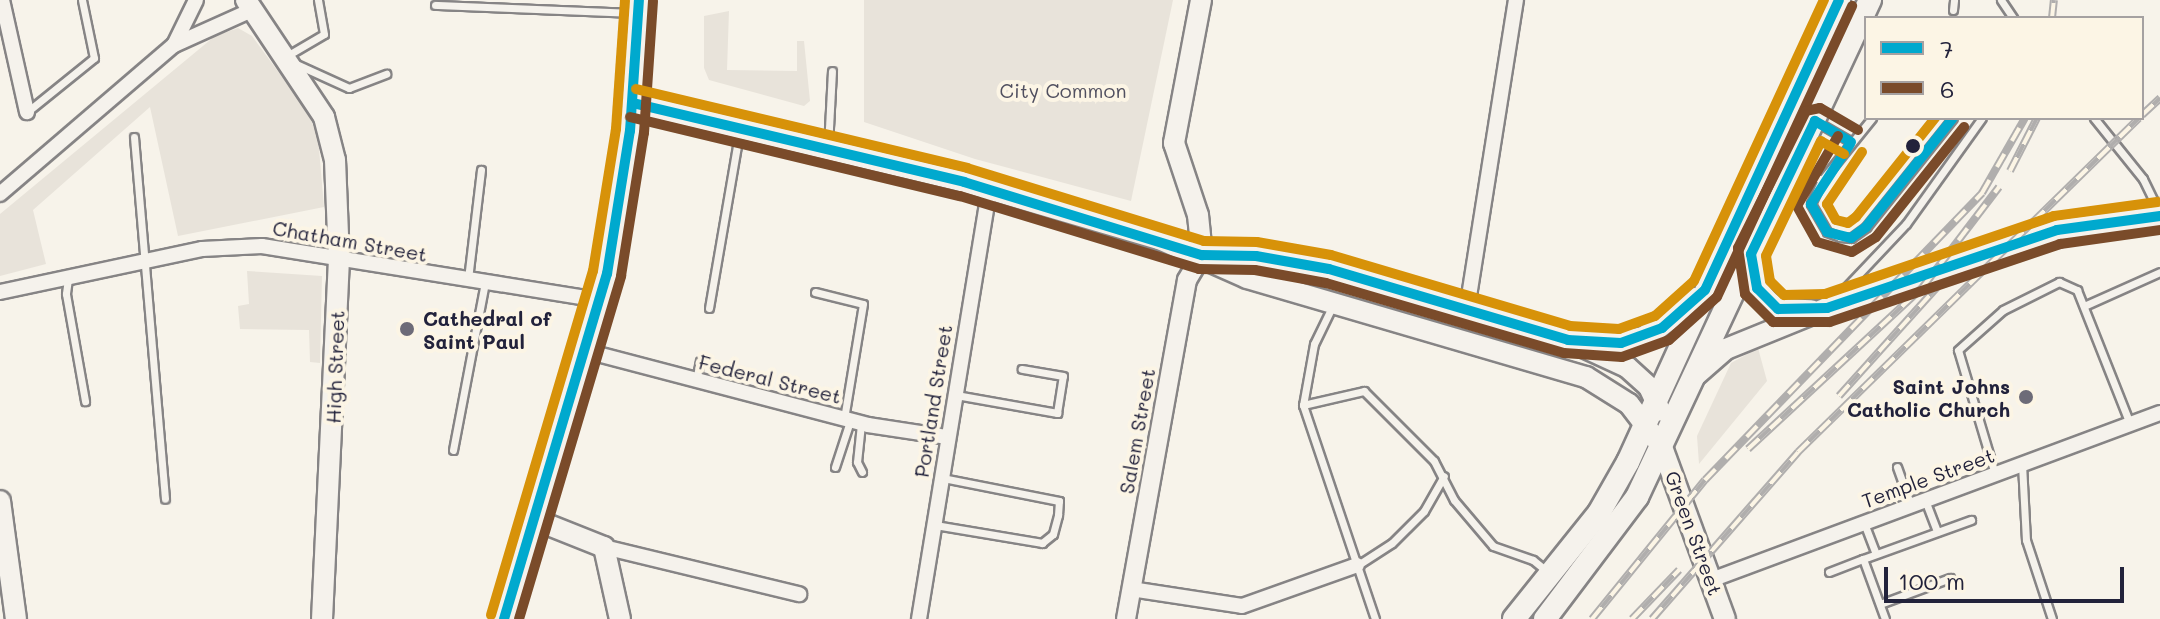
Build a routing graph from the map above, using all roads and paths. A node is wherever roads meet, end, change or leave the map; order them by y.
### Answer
1 (2, 0) edge
2 (82, 0) edge
3 (196, 0) edge
4 (318, 0) edge
5 (1201, 0) edge
6 (1516, 0) edge
7 (1839, 0) edge
8 (1870, 0) edge
9 (1954, 0) edge
10 (249, 5) edge
11 (435, 5) dead end
12 (639, 6) edge
13 (1953, 10) dead end
14 (174, 45) junction
15 (283, 58) junction
16 (832, 71) dead end
17 (386, 74) dead end
18 (633, 103) junction
19 (27, 112) joint
20 (1870, 120) edge
21 (1951, 120) edge
22 (1981, 120) edge
23 (2096, 120) edge
24 (1815, 121) junction
25 (741, 127) junction
26 (134, 137) dead end
27 (1851, 142) junction
28 (828, 147) junction
29 (1793, 168) junction
30 (481, 170) dead end
31 (1822, 180) junction
32 (989, 190) junction
33 (0, 194) edge
34 (2160, 215) edge
35 (1751, 254) junction
36 (1202, 255) junction
37 (339, 259) junction
38 (149, 261) junction
39 (2160, 272) edge
40 (68, 279) junction
41 (468, 279) junction
42 (485, 281) junction
43 (1705, 290) junction
44 (0, 292) edge
45 (815, 292) dead end
46 (600, 300) junction
47 (1335, 301) junction
48 (2084, 306) junction
49 (709, 308) dead end
50 (1827, 308) junction
51 (1467, 309) junction
52 (1568, 340) junction
53 (586, 351) junction
54 (700, 361) dead end
55 (1022, 369) dead end
56 (1692, 379) junction
57 (696, 381) junction
58 (953, 395) junction
59 (1656, 397) junction
60 (85, 401) dead end
61 (1303, 405) junction
62 (2160, 413) edge
63 (1646, 420) junction
64 (851, 421) junction
65 (2130, 424) junction
66 (946, 437) junction
67 (1662, 447) junction
68 (453, 450) dead end
69 (2022, 464) junction
70 (835, 467) dead end
71 (1897, 467) dead end
72 (862, 472) dead end
73 (1995, 474) junction
74 (1444, 476) junction
75 (940, 478) junction
76 (165, 499) dead end
77 (0, 501) edge
78 (1918, 503) junction
79 (536, 520) junction
80 (1971, 520) dead end
81 (1864, 523) junction
82 (2, 524) edge
83 (933, 524) junction
84 (1937, 532) junction
85 (604, 547) junction
86 (1876, 554) junction
87 (1863, 559) junction
88 (6, 562) edge
89 (1357, 565) junction
90 (1829, 572) dead end
91 (1550, 574) junction
92 (1950, 578) dead end
93 (1711, 580) junction
94 (1131, 589) junction
95 (799, 594) dead end
96 (1880, 604) junction
97 (16, 619) edge
98 (322, 619) edge
99 (504, 619) edge
100 (620, 619) edge
101 (919, 619) edge
102 (1126, 619) edge
103 (1375, 619) edge
104 (1514, 619) edge
105 (1545, 619) edge
106 (1725, 619) edge
107 (1885, 619) edge
108 (2052, 619) edge

1 - 19 street
2 - 19 lane
3 - 14 street
4 - 15 lane
5 - 36 main road
6 - 51 street
7 - 43 main road
8 - 24 main road
9 - 13 lane
10 - 14 street
10 - 15 main road
11 - 12 lane
12 - 18 main road
14 - 33 street
15 - 17 lane
15 - 37 main road, High Street
16 - 28 lane
18 - 25 main road
18 - 46 main road
20 - 27 lane
21 - 31 lane
22 - 50 lane
23 - 34 lane
24 - 27 lane
24 - 29 main road
25 - 28 main road
25 - 49 lane
26 - 38 lane
27 - 31 lane
28 - 32 main road
29 - 31 lane
29 - 35 main road
30 - 41 lane
32 - 36 main road
32 - 58 street, Portland Street
34 - 50 main road
35 - 50 main road
35 - 56 main road
36 - 47 main road
36 - 51 main road
36 - 94 street, Salem Street
37 - 38 street, Chatham Street
37 - 41 street, Chatham Street
37 - 98 main road, High Street
38 - 40 street, Chatham Street
38 - 76 lane
39 - 48 lane
40 - 44 street, Chatham Street
40 - 60 lane
41 - 42 street, Chatham Street
42 - 46 street, Chatham Street
42 - 68 lane
43 - 52 main road
43 - 59 main road
45 - 64 lane
46 - 53 main road
47 - 61 lane
47 - 63 main road
48 - 65 lane
48 - 73 lane
50 - 56 main road
51 - 52 main road
52 - 59 main road
53 - 57 street, Federal Street
53 - 79 main road
54 - 57 lane
55 - 58 lane
56 - 67 main road
57 - 64 street, Federal Street
58 - 66 street, Portland Street
59 - 63 main road
59 - 67 main road
61 - 74 lane
61 - 89 lane
62 - 65 street, Temple Street
63 - 67 main road
63 - 91 main road
64 - 66 street, Federal Street
64 - 70 lane
64 - 72 lane
65 - 69 street, Temple Street
66 - 75 street, Portland Street
67 - 93 main road, Green Street
67 - 105 main road
69 - 73 street, Temple Street
69 - 108 lane
71 - 78 lane
73 - 78 street, Temple Street
74 - 89 lane
74 - 91 lane
75 - 83 street, Portland Street
75 - 83 lane
77 - 82 main road
78 - 81 street, Temple Street
78 - 84 lane
79 - 85 main road
79 - 99 main road
80 - 84 lane
81 - 86 lane
81 - 93 street, Temple Street
82 - 88 main road
83 - 101 street, Portland Street
84 - 86 lane
85 - 95 street
85 - 100 main road
86 - 87 lane
87 - 90 lane
87 - 96 lane
88 - 97 main road
89 - 94 street
89 - 103 lane
91 - 104 main road
92 - 96 lane
93 - 106 main road, Green Street
94 - 102 street, Salem Street
96 - 107 lane

